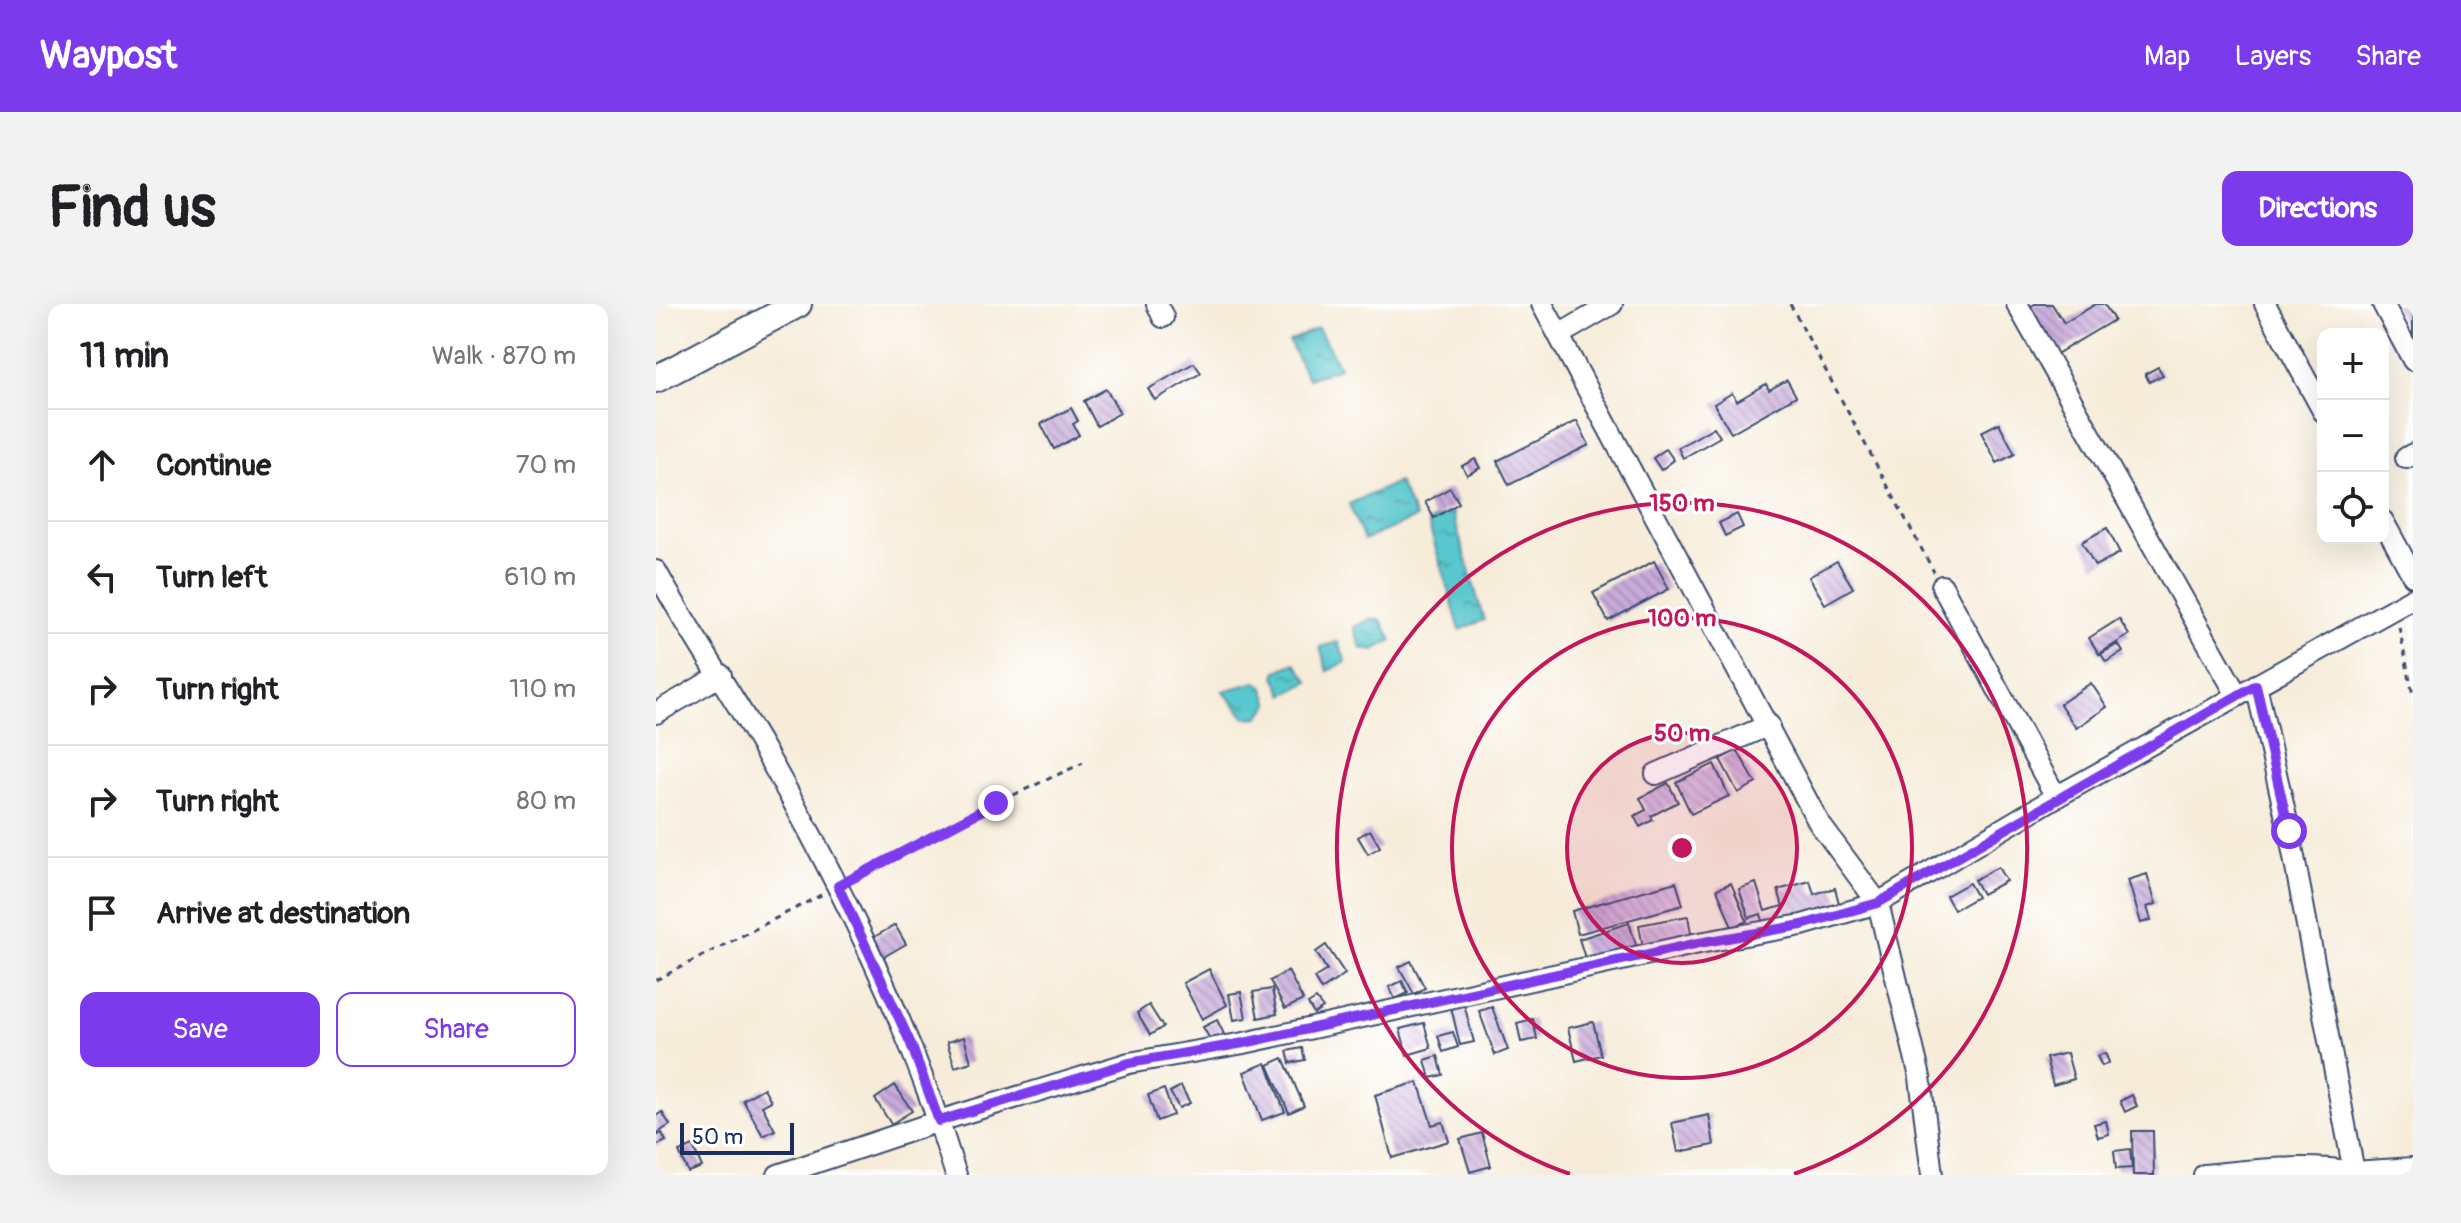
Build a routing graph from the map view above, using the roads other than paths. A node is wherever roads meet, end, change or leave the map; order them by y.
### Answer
1 (798, 304) edge
2 (1542, 304) edge
3 (1612, 304) edge
4 (2017, 304) edge
5 (2265, 304) edge
6 (2383, 304) edge
7 (1559, 335) junction
8 (2413, 360) edge
9 (656, 379) edge
10 (2317, 400) edge
11 (2389, 532) edge
12 (656, 571) edge
13 (2413, 576) edge
14 (1942, 586) road end
15 (2404, 603) edge
16 (721, 675) junction
17 (2256, 685) junction
18 (2237, 695) junction
19 (656, 713) edge
20 (1769, 725) junction
21 (1656, 774) dead end
22 (2056, 797) junction
23 (1878, 903) junction
24 (939, 1121) junction
25 (2413, 1168) edge
26 (2355, 1173) edge
27 (778, 1175) edge
28 (956, 1175) edge
29 (1932, 1175) edge
30 (2204, 1175) edge

1 - 9 main road
2 - 7 street
3 - 7 street
4 - 18 street
5 - 10 street
6 - 8 street
7 - 20 street
11 - 13 street
12 - 16 street
14 - 22 street
15 - 17 street
16 - 19 street
16 - 24 street
17 - 18 street
17 - 26 street
18 - 22 street
20 - 21 street
20 - 23 street
22 - 23 street
23 - 24 street
23 - 29 street
24 - 27 street
24 - 28 street
25 - 26 street
26 - 30 street

